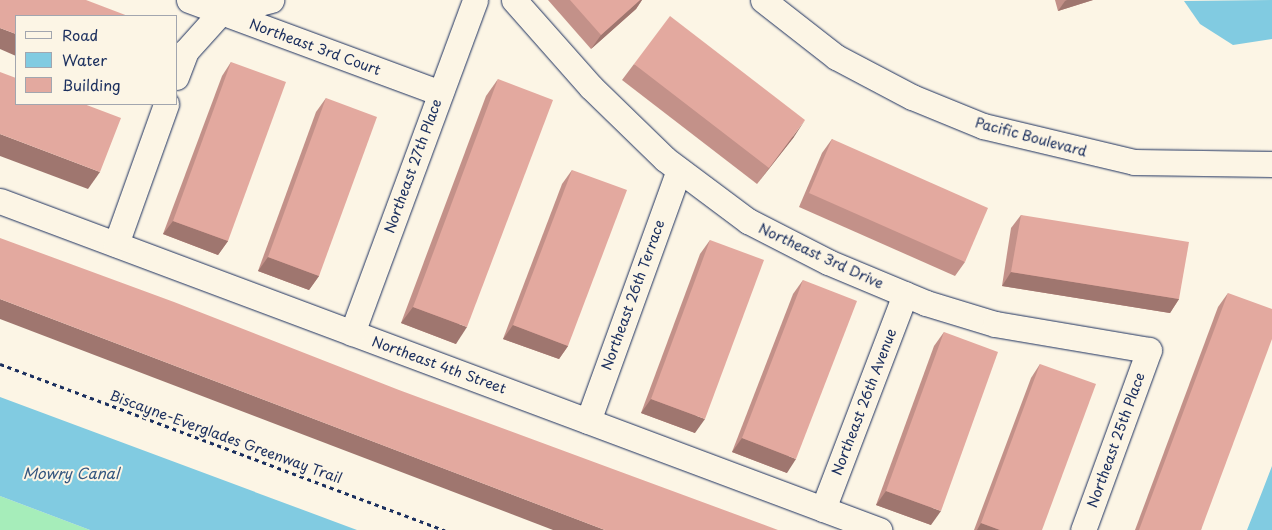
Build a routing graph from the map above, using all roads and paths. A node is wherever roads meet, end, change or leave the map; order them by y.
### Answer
1 (189, 0) edge
2 (271, 0) edge
3 (475, 0) edge
4 (514, 0) edge
5 (763, 0) edge
6 (227, 6) edge
7 (178, 72) edge
8 (440, 93) junction
9 (166, 105) edge
10 (1272, 164) edge
11 (679, 170) junction
12 (0, 201) edge
13 (116, 244) junction
14 (905, 294) junction
15 (352, 333) junction
16 (1149, 350) joint
17 (0, 364) edge
18 (588, 421) junction
19 (823, 509) junction
20 (445, 530) edge
21 (879, 530) edge
22 (1083, 530) edge

1 - 6 street, Northeast 3rd Court
2 - 6 street
3 - 8 street, Northeast 27th Place
4 - 11 street, Northeast 3rd Drive
5 - 10 street, Pacific Boulevard
6 - 7 street
6 - 8 street, Northeast 3rd Court
8 - 15 street, Northeast 27th Place
9 - 13 street
11 - 14 street, Northeast 3rd Drive
11 - 18 street, Northeast 26th Terrace
12 - 13 street, Northeast 4th Street
13 - 15 street, Northeast 4th Street
14 - 16 street, Northeast 3rd Drive
14 - 19 street, Northeast 26th Avenue
15 - 18 street, Northeast 4th Street
16 - 22 street, Northeast 25th Place
17 - 20 path, Biscayne-Everglades Greenway Trail
18 - 19 street, Northeast 4th Street
19 - 21 street, Northeast 4th Street

